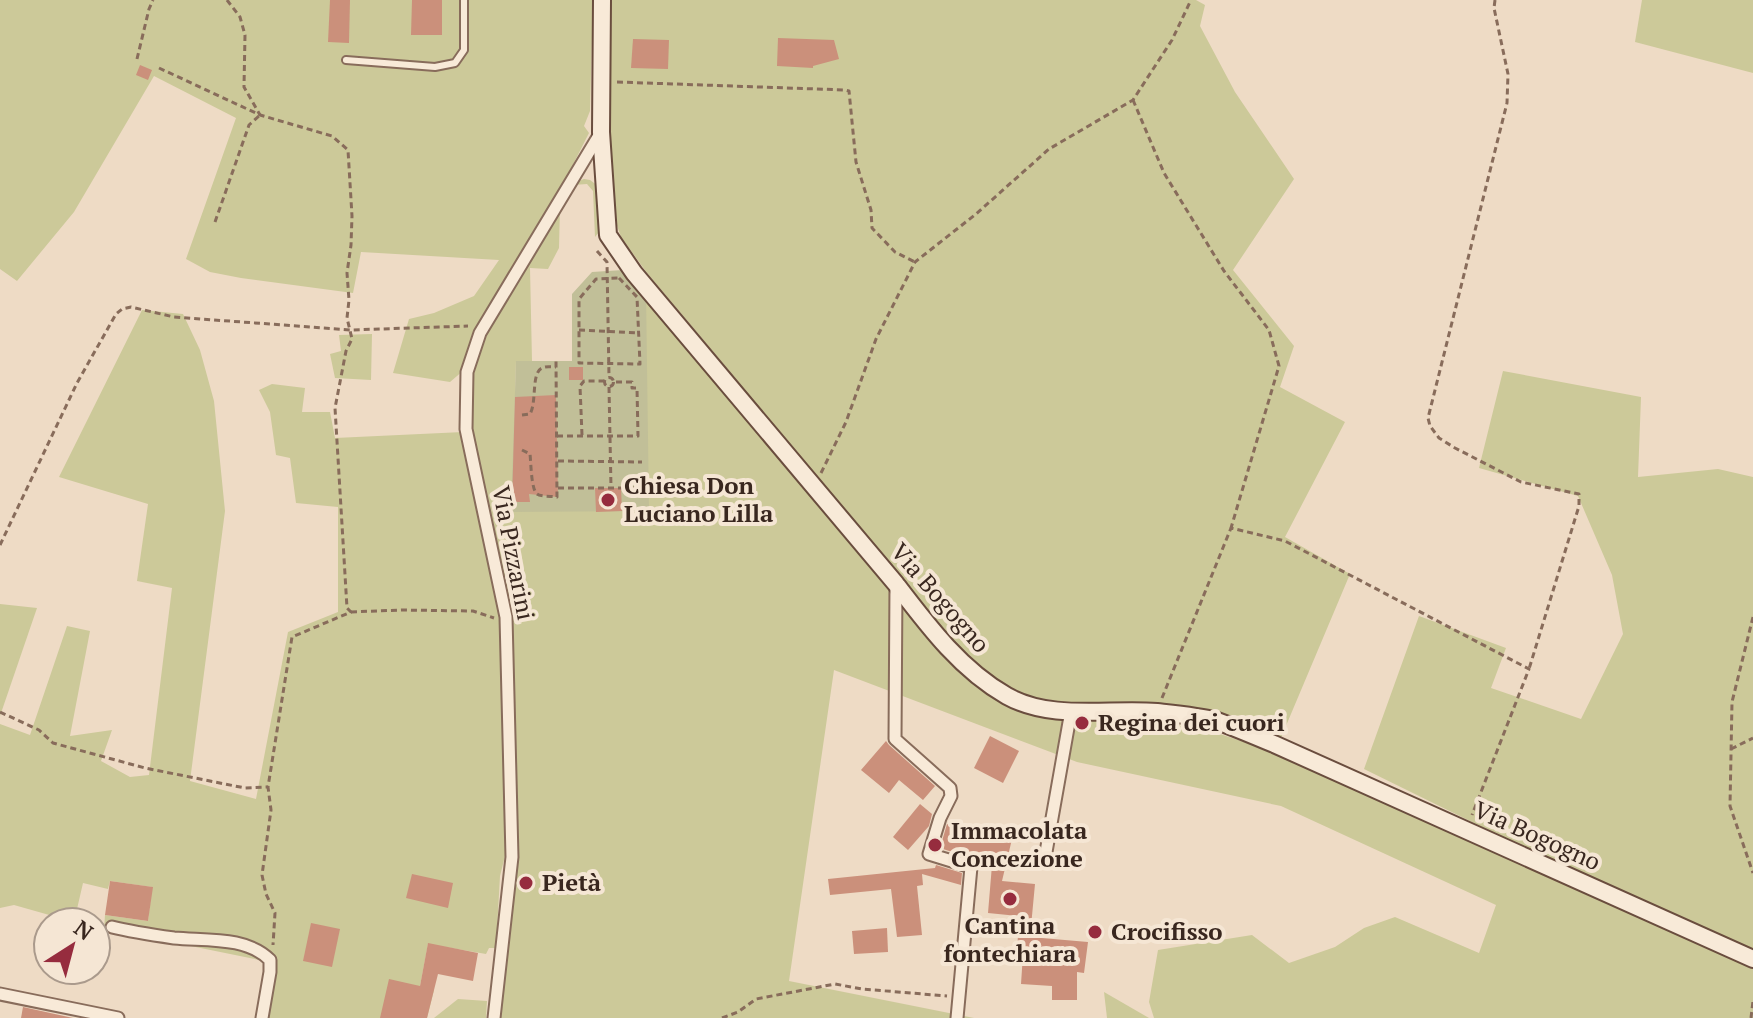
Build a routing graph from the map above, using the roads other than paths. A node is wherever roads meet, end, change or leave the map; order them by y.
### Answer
1 (464, 0) edge
2 (602, 0) edge
3 (346, 60) dead end
4 (601, 132) junction
5 (896, 584) junction
6 (1071, 711) junction
7 (1046, 852) dead end
8 (112, 927) dead end
9 (1753, 959) edge
10 (0, 994) edge
11 (118, 1018) edge
12 (262, 1018) edge
13 (494, 1018) edge
14 (957, 1018) edge

1 - 3 lane
2 - 4 main road, Via Bogogno
4 - 5 main road, Via Bogogno
4 - 13 street, Via Pizzarini
5 - 6 main road, Via Bogogno
5 - 14 street
6 - 7 street
6 - 9 main road, Via Bogogno
8 - 12 street
10 - 11 street

